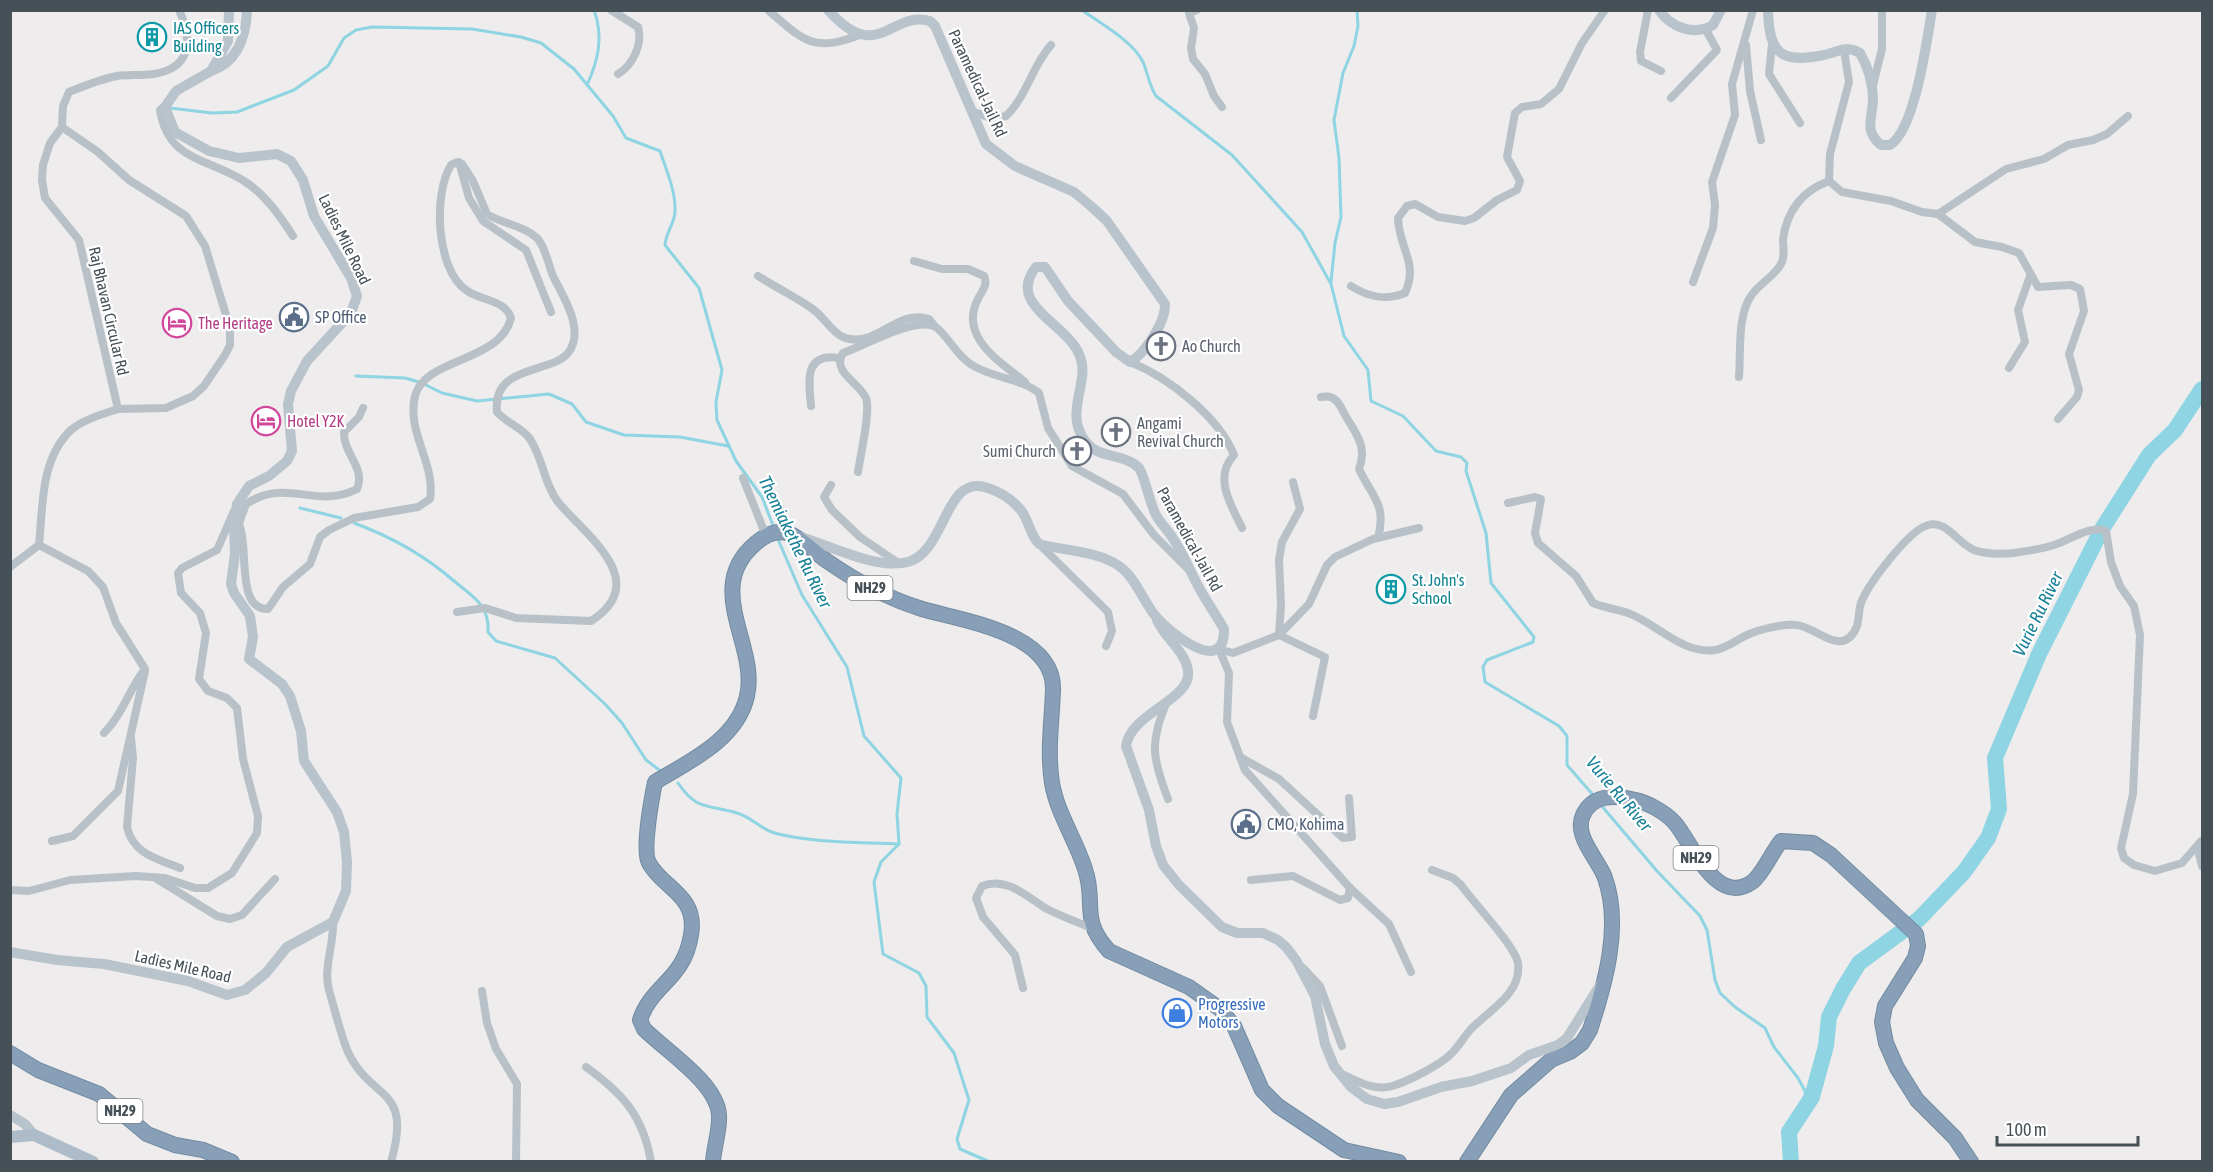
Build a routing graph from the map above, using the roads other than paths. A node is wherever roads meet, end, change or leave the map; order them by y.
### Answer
1 (179, 10) edge
2 (229, 10) edge
3 (247, 10) edge
4 (611, 10) edge
5 (768, 10) edge
6 (828, 10) edge
7 (1197, 10) edge
8 (1605, 10) edge
9 (1659, 10) edge
10 (1721, 10) edge
11 (1753, 10) edge
12 (1768, 10) edge
13 (1882, 10) edge
14 (1932, 10) edge
15 (1646, 11) edge
16 (1706, 30) junction
17 (864, 34) junction
18 (1745, 34) junction
19 (1772, 44) junction
20 (1052, 45) dead end
21 (1844, 50) junction
22 (211, 71) junction
23 (1661, 71) dead end
24 (618, 74) dead end
25 (1871, 89) junction
26 (1671, 98) dead end
27 (169, 102) junction
28 (1222, 107) dead end
29 (974, 112) junction
30 (2128, 116) dead end
31 (1800, 123) dead end
32 (62, 127) junction
33 (1761, 140) dead end
34 (459, 162) junction
35 (1828, 181) junction
36 (1938, 214) junction
37 (293, 236) dead end
38 (914, 261) dead end
39 (758, 276) dead end
40 (2030, 276) junction
41 (1693, 282) dead end
42 (1351, 286) dead end
43 (551, 312) dead end
44 (935, 326) junction
45 (840, 358) junction
46 (1130, 362) junction
47 (2009, 368) dead end
48 (1739, 377) dead end
49 (1033, 389) junction
50 (1321, 397) dead end
51 (811, 406) dead end
52 (363, 408) dead end
53 (118, 409) junction
54 (2058, 419) dead end
55 (858, 472) dead end
56 (743, 478) dead end
57 (1293, 482) dead end
58 (831, 485) dead end
59 (1508, 503) dead end
60 (237, 504) junction
61 (238, 520) junction
62 (1242, 528) dead end
63 (1419, 528) dead end
64 (791, 534) junction
65 (766, 536) junction
66 (1378, 538) junction
67 (1038, 544) junction
68 (39, 545) junction
69 (899, 563) junction
70 (10, 567) edge
71 (1191, 572) junction
72 (457, 612) dead end
73 (1154, 614) junction
74 (1279, 636) junction
75 (1106, 646) dead end
76 (1219, 649) junction
77 (146, 669) junction
78 (1168, 700) junction
79 (1313, 716) dead end
80 (130, 728) junction
81 (104, 733) dead end
82 (1240, 757) junction
83 (1349, 798) dead end
84 (1168, 799) dead end
85 (2202, 840) edge
86 (52, 841) dead end
87 (2202, 866) edge
88 (180, 868) dead end
89 (1432, 870) dead end
90 (152, 876) junction
91 (275, 879) dead end
92 (1251, 880) dead end
93 (1350, 888) junction
94 (10, 890) edge
95 (333, 922) junction
96 (1092, 928) junction
97 (10, 951) edge
98 (1296, 960) junction
99 (1411, 972) dead end
100 (1602, 982) junction
101 (1023, 988) dead end
102 (482, 991) dead end
103 (1342, 1046) dead end
104 (10, 1053) edge
105 (586, 1067) dead end
106 (1340, 1074) junction
107 (10, 1115) edge
108 (34, 1135) junction
109 (10, 1137) edge
110 (93, 1161) edge
111 (232, 1161) edge
112 (391, 1161) edge
113 (516, 1161) edge
114 (651, 1161) edge
115 (713, 1161) edge
116 (1399, 1161) edge
117 (1467, 1161) edge
118 (1971, 1161) edge

1 - 32 street, Raj Bhavan Circular Rd
2 - 22 street
3 - 22 street
4 - 24 street
5 - 17 street
6 - 17 street
7 - 28 street
8 - 42 street
9 - 16 street
10 - 16 street
11 - 18 street
12 - 19 street
13 - 25 street
14 - 25 street
15 - 23 street
16 - 26 street
17 - 29 street, Paramedical-Jail Rd
18 - 33 street
18 - 41 street
19 - 21 street
19 - 31 street
20 - 29 street
21 - 25 street
21 - 35 street
22 - 27 street
27 - 37 street
27 - 60 street, Ladies Mile Road
29 - 46 street, Paramedical-Jail Rd
30 - 36 street
32 - 53 street, Raj Bhavan Circular Rd
32 - 53 street
34 - 43 street
34 - 61 street
34 - 72 street
35 - 36 street
35 - 48 street
36 - 40 street
38 - 49 street
39 - 44 street
40 - 47 street
40 - 54 street
44 - 45 street
44 - 49 street
45 - 51 street
45 - 55 street
46 - 62 street
46 - 71 street, Paramedical-Jail Rd
49 - 71 street
50 - 66 street
52 - 61 street
53 - 68 street
56 - 65 street
57 - 74 street
58 - 69 street
59 - 85 street
60 - 61 street
60 - 90 street
61 - 95 street
63 - 66 street
64 - 65 highway
64 - 69 street
64 - 96 highway, NH29
65 - 115 highway
66 - 74 street
67 - 69 street
67 - 73 street
67 - 75 street
68 - 70 street
68 - 77 street
71 - 76 street, Paramedical-Jail Rd
73 - 76 street
73 - 78 street
74 - 76 street
74 - 79 street
76 - 82 street
77 - 80 street
77 - 81 street
78 - 84 street
78 - 98 street
80 - 86 street
80 - 88 street
82 - 83 street
82 - 93 street
85 - 87 street
89 - 106 street
90 - 91 street
90 - 94 street
92 - 93 street
93 - 99 street
95 - 97 street, Ladies Mile Road
95 - 112 street
96 - 101 street
96 - 116 highway
98 - 103 street
98 - 106 street
100 - 106 street
100 - 117 highway, NH29
100 - 118 highway, NH29
102 - 113 street
104 - 111 highway, NH29
105 - 114 street
107 - 108 street
108 - 109 main road
108 - 110 main road

